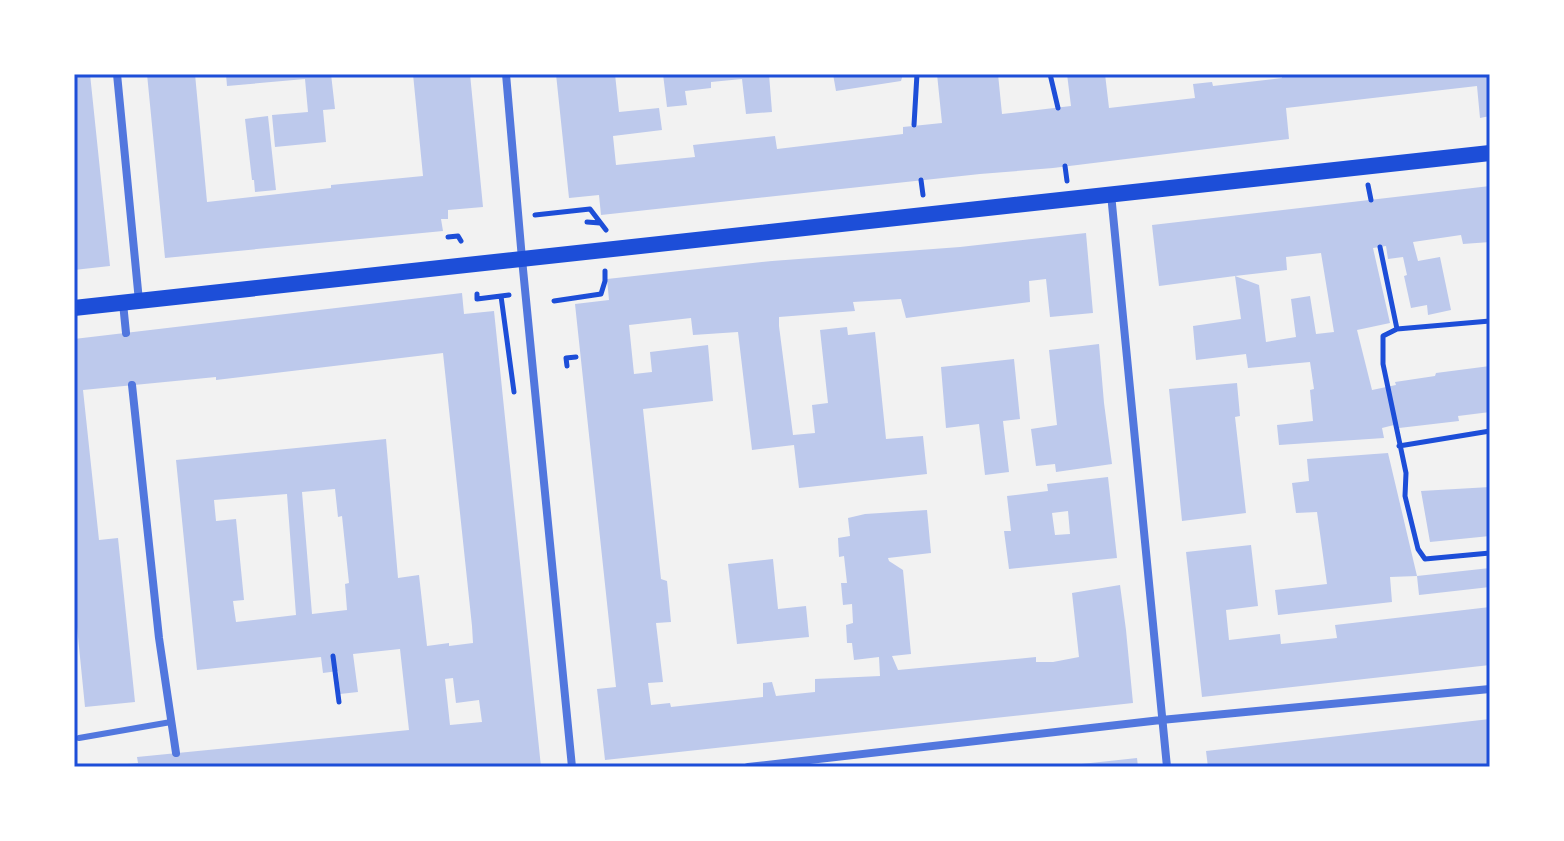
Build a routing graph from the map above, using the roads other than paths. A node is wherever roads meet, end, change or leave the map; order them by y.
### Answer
1 (117, 74) edge
2 (506, 74) edge
3 (1490, 153) edge
4 (1111, 194) junction
5 (522, 259) junction
6 (131, 302) junction
7 (74, 308) edge
8 (126, 333) dead end
9 (132, 385) dead end
10 (1490, 689) edge
11 (1161, 720) junction
12 (171, 722) junction
13 (79, 738) dead end
14 (176, 753) dead end
15 (572, 767) edge
16 (748, 767) edge
17 (1167, 767) edge

1 - 6 street
2 - 5 street
3 - 4 main road
4 - 5 main road
4 - 11 street
5 - 6 main road
5 - 15 street
6 - 7 main road
6 - 8 street
9 - 12 street
10 - 11 street
11 - 16 street
11 - 17 street
12 - 13 lane
12 - 14 street

